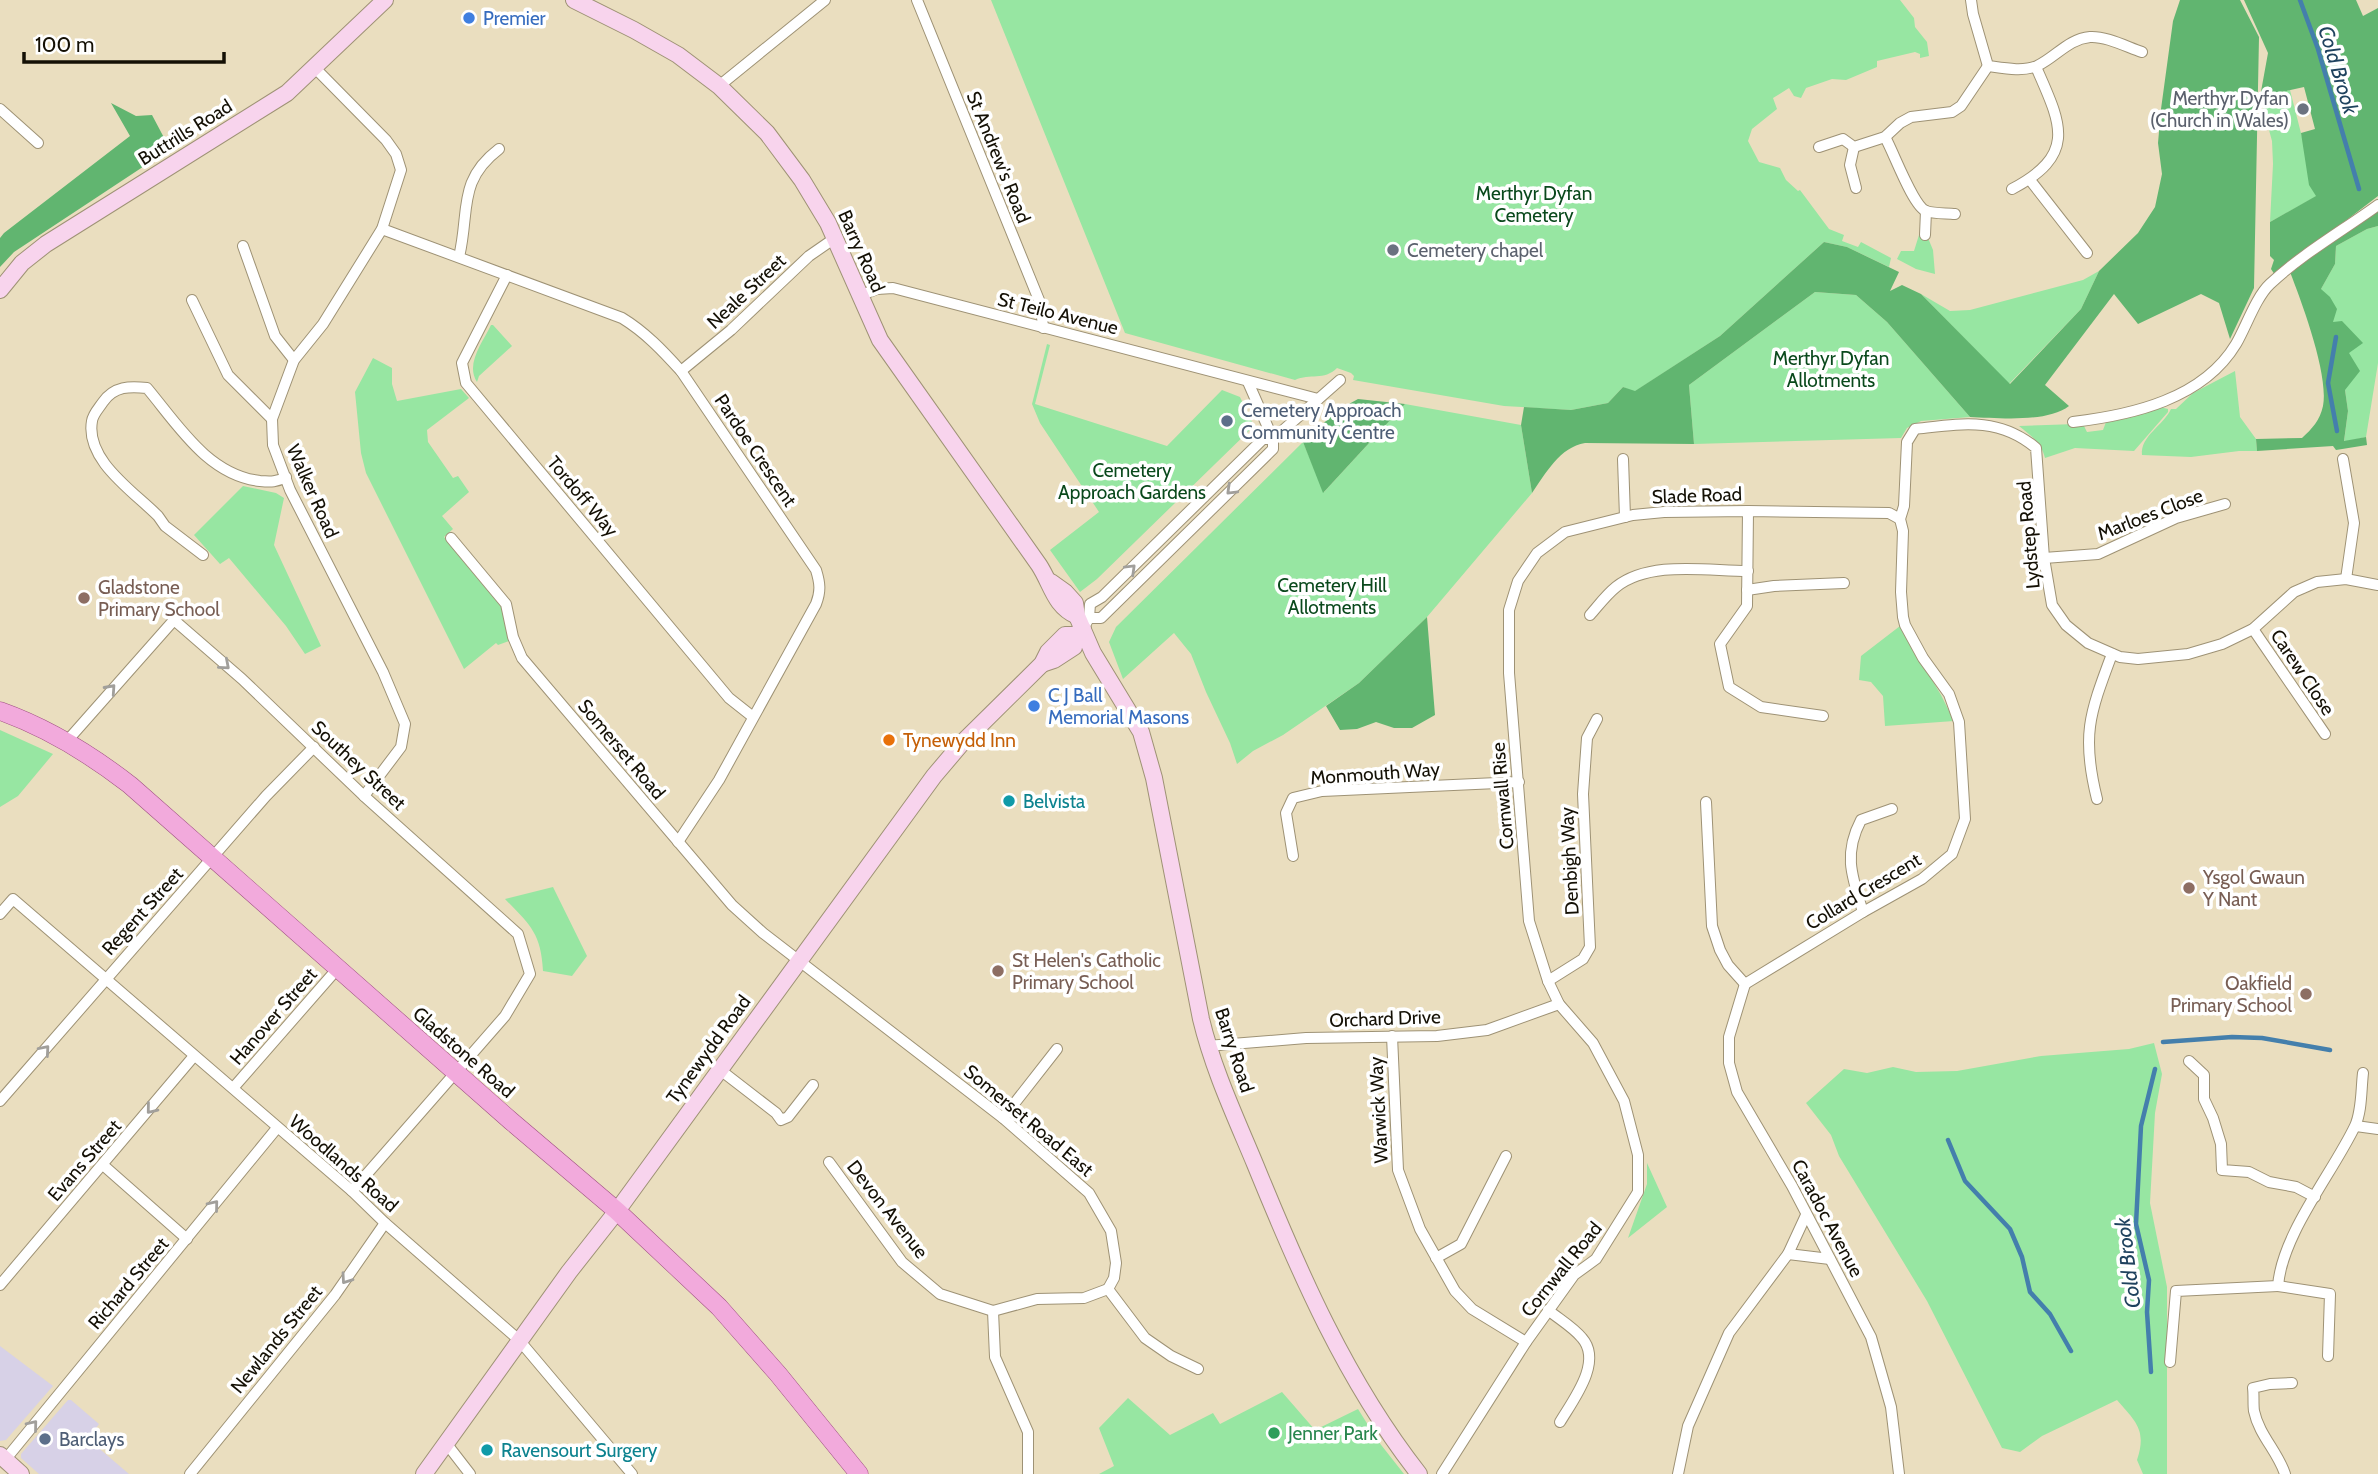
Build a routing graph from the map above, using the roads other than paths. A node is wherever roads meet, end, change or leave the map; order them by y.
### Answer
1 (384, 0) edge
2 (573, 0) edge
3 (825, 0) edge
4 (917, 0) edge
5 (1971, 0) edge
6 (2142, 52) dead end
7 (1988, 66) junction
8 (2036, 67) junction
9 (315, 68) junction
10 (719, 86) junction
11 (0, 109) edge
12 (1885, 137) junction
13 (38, 143) dead end
14 (1819, 146) dead end
15 (1854, 147) junction
16 (499, 149) dead end
17 (2030, 180) junction
18 (1856, 188) dead end
19 (2012, 189) dead end
20 (2378, 205) edge
21 (1926, 211) junction
22 (1955, 214) dead end
23 (382, 229) junction
24 (1925, 235) dead end
25 (835, 239) junction
26 (243, 246) dead end
27 (2088, 253) dead end
28 (459, 257) junction
29 (507, 275) junction
30 (0, 290) edge
31 (859, 296) junction
32 (192, 300) dead end
33 (1043, 328) junction
34 (294, 360) junction
35 (681, 371) junction
36 (1340, 380) dead end
37 (1248, 382) junction
38 (1318, 399) junction
39 (272, 419) junction
40 (2073, 422) dead end
41 (1273, 439) junction
42 (1907, 442) joint
43 (1623, 459) dead end
44 (2343, 459) dead end
45 (286, 477) junction
46 (2225, 503) dead end
47 (1748, 511) junction
48 (1625, 517) junction
49 (1900, 519) junction
50 (450, 538) dead end
51 (203, 555) dead end
52 (2044, 558) junction
53 (1748, 571) junction
54 (2346, 579) junction
55 (1517, 581) joint
56 (1844, 583) dead end
57 (2378, 585) edge
58 (1747, 590) junction
59 (1590, 615) dead end
60 (1081, 624) junction
61 (2253, 629) junction
62 (2112, 654) junction
63 (0, 711) edge
64 (1823, 716) dead end
65 (753, 717) junction
66 (1597, 719) dead end
67 (2325, 734) dead end
68 (67, 741) junction
69 (314, 747) junction
70 (1519, 782) junction
71 (364, 796) junction
72 (2097, 799) dead end
73 (1706, 802) dead end
74 (1892, 809) dead end
75 (678, 842) junction
76 (1293, 856) dead end
77 (213, 858) junction
78 (1863, 912) junction
79 (0, 914) edge
80 (799, 960) junction
81 (338, 968) junction
82 (106, 978) junction
83 (1548, 981) junction
84 (1745, 984) junction
85 (1559, 1004) junction
86 (1392, 1036) junction
87 (1207, 1046) junction
88 (1057, 1049) dead end
89 (194, 1056) junction
90 (2189, 1061) dead end
91 (719, 1069) junction
92 (456, 1073) junction
93 (2363, 1073) dead end
94 (813, 1085) dead end
95 (234, 1087) junction
96 (0, 1101) edge
97 (1003, 1118) junction
98 (2356, 1126) junction
99 (277, 1128) junction
100 (2378, 1129) edge
101 (1506, 1156) dead end
102 (829, 1162) dead end
103 (103, 1165) junction
104 (352, 1191) junction
105 (2315, 1197) junction
106 (617, 1211) junction
107 (1806, 1215) junction
108 (385, 1223) junction
109 (187, 1239) junction
110 (1788, 1254) junction
111 (1436, 1258) junction
112 (1830, 1259) junction
113 (0, 1285) edge
114 (2278, 1286) junction
115 (1108, 1289) junction
116 (1548, 1310) junction
117 (993, 1311) junction
118 (519, 1340) junction
119 (1525, 1342) junction
120 (2328, 1356) dead end
121 (2170, 1362) dead end
122 (1198, 1369) dead end
123 (2292, 1383) dead end
124 (1560, 1422) dead end
125 (446, 1443) junction
126 (2, 1458) edge
127 (21, 1474) edge
128 (190, 1474) edge
129 (424, 1474) edge
130 (470, 1474) edge
131 (632, 1474) edge
132 (859, 1474) edge
133 (1028, 1474) edge
134 (1419, 1474) edge
135 (1442, 1474) edge
136 (1678, 1474) edge
137 (1899, 1474) edge
138 (2285, 1474) edge

1 - 9 street, Buttrills Road
2 - 10 street, Barry Road
3 - 10 street
4 - 33 street, St Andrew's Road
5 - 7 street
6 - 8 street
7 - 8 street
7 - 12 street
8 - 17 street
9 - 23 street, Walker Road
9 - 30 street, Buttrills Road
10 - 25 street, Barry Road
11 - 13 street
12 - 15 street
12 - 21 street
14 - 15 street
15 - 18 street
16 - 28 street
17 - 19 street
17 - 27 street
20 - 40 street
21 - 22 street
21 - 24 street
23 - 28 street, Pardoe Crescent
23 - 34 street, Walker Road
25 - 31 street, Barry Road
25 - 35 street, Neale Street
26 - 34 street
28 - 29 street, Pardoe Crescent
29 - 35 street, Pardoe Crescent
29 - 65 street, Tordoff Way
31 - 33 street, St Teilo Avenue
31 - 60 street, Barry Road
32 - 39 street
33 - 37 street, St Teilo Avenue
34 - 39 street, Walker Road
35 - 65 street, Pardoe Crescent
36 - 38 street
37 - 38 street, St Teilo Avenue
37 - 41 street
38 - 41 street
39 - 45 street, Walker Road
41 - 60 street
42 - 49 street, Collard Crescent
42 - 52 street, Lydstep Road
43 - 48 street
44 - 54 street
45 - 51 street
45 - 71 street, Walker Road
46 - 52 street, Marloes Close
47 - 48 street, Slade Road
47 - 49 street, Slade Road
47 - 53 street
48 - 55 street, Slade Road
49 - 78 street, Collard Crescent
50 - 75 street, Somerset Road
52 - 62 street, Lydstep Road
53 - 58 street
53 - 59 street
54 - 57 street, Lydstep Road
54 - 61 street, Lydstep Road
55 - 70 street, Cornwall Rise
56 - 58 street
58 - 64 street
60 - 80 street, Tynewydd Road
60 - 87 street, Barry Road
61 - 62 street, Lydstep Road
61 - 67 street, Carew Close
62 - 72 street
63 - 68 main road, Gladstone Road
65 - 75 street, Pardoe Crescent
66 - 83 street, Denbigh Way
68 -> 69 street, Southey Street
68 - 77 main road, Gladstone Road
69 - 71 street, Southey Street
69 - 77 street, Regent Street
70 - 76 street, Monmouth Way
70 - 83 street, Cornwall Rise
71 - 92 street, Southey Street
73 - 84 street
74 - 78 street
75 - 80 street, Somerset Road
77 - 81 main road, Gladstone Road
77 - 82 street, Regent Street
78 - 84 street, Collard Crescent
79 - 82 street, Woodlands Road
80 - 91 street, Tynewydd Road
80 - 97 street, Somerset Road East
81 - 92 main road, Gladstone Road
81 - 95 street, Hanover Street
82 - 89 street, Woodlands Road
96 -> 82 street, Regent Street
83 - 85 street, Cornwall Rise
84 - 107 street, Caradoc Avenue
85 - 86 street, Orchard Drive
85 - 116 street, Cornwall Road
86 - 87 street, Orchard Drive
86 - 111 street, Warwick Way
87 - 134 street, Barry Road
88 - 97 street
89 - 95 street, Woodlands Road
89 -> 103 street, Evans Street
90 - 105 street
91 - 94 street
91 - 106 street, Tynewydd Road
92 - 104 street
92 - 106 main road, Gladstone Road
93 - 98 street
95 - 99 street, Woodlands Road
97 - 115 street, Somerset Road East
98 - 100 street
98 - 105 street
99 - 104 street, Woodlands Road
109 -> 99 street, Richard Street
101 - 111 street
102 - 117 street, Devon Avenue
103 - 109 street
103 - 113 street, Evans Street
104 - 108 street, Woodlands Road
105 - 114 street
106 - 118 street, Tynewydd Road
106 - 132 main road, Gladstone Road
107 - 110 street
107 - 112 street, Caradoc Avenue
108 - 118 street, Woodlands Road
108 -> 128 street, Newlands Street
126 -> 109 street, Richard Street
110 - 112 street
110 - 136 street
111 - 119 street, Warwick Way
112 - 137 street, Caradoc Avenue
114 - 120 street
114 - 121 street
115 - 117 street
115 - 122 street
116 - 119 street, Cornwall Road
116 - 124 street
117 - 133 street
118 - 125 street, Tynewydd Road
118 - 131 street, Woodlands Road
119 - 135 street, Cornwall Road
123 - 138 street
125 - 129 street, Tynewydd Road
125 - 130 street
126 - 127 street

